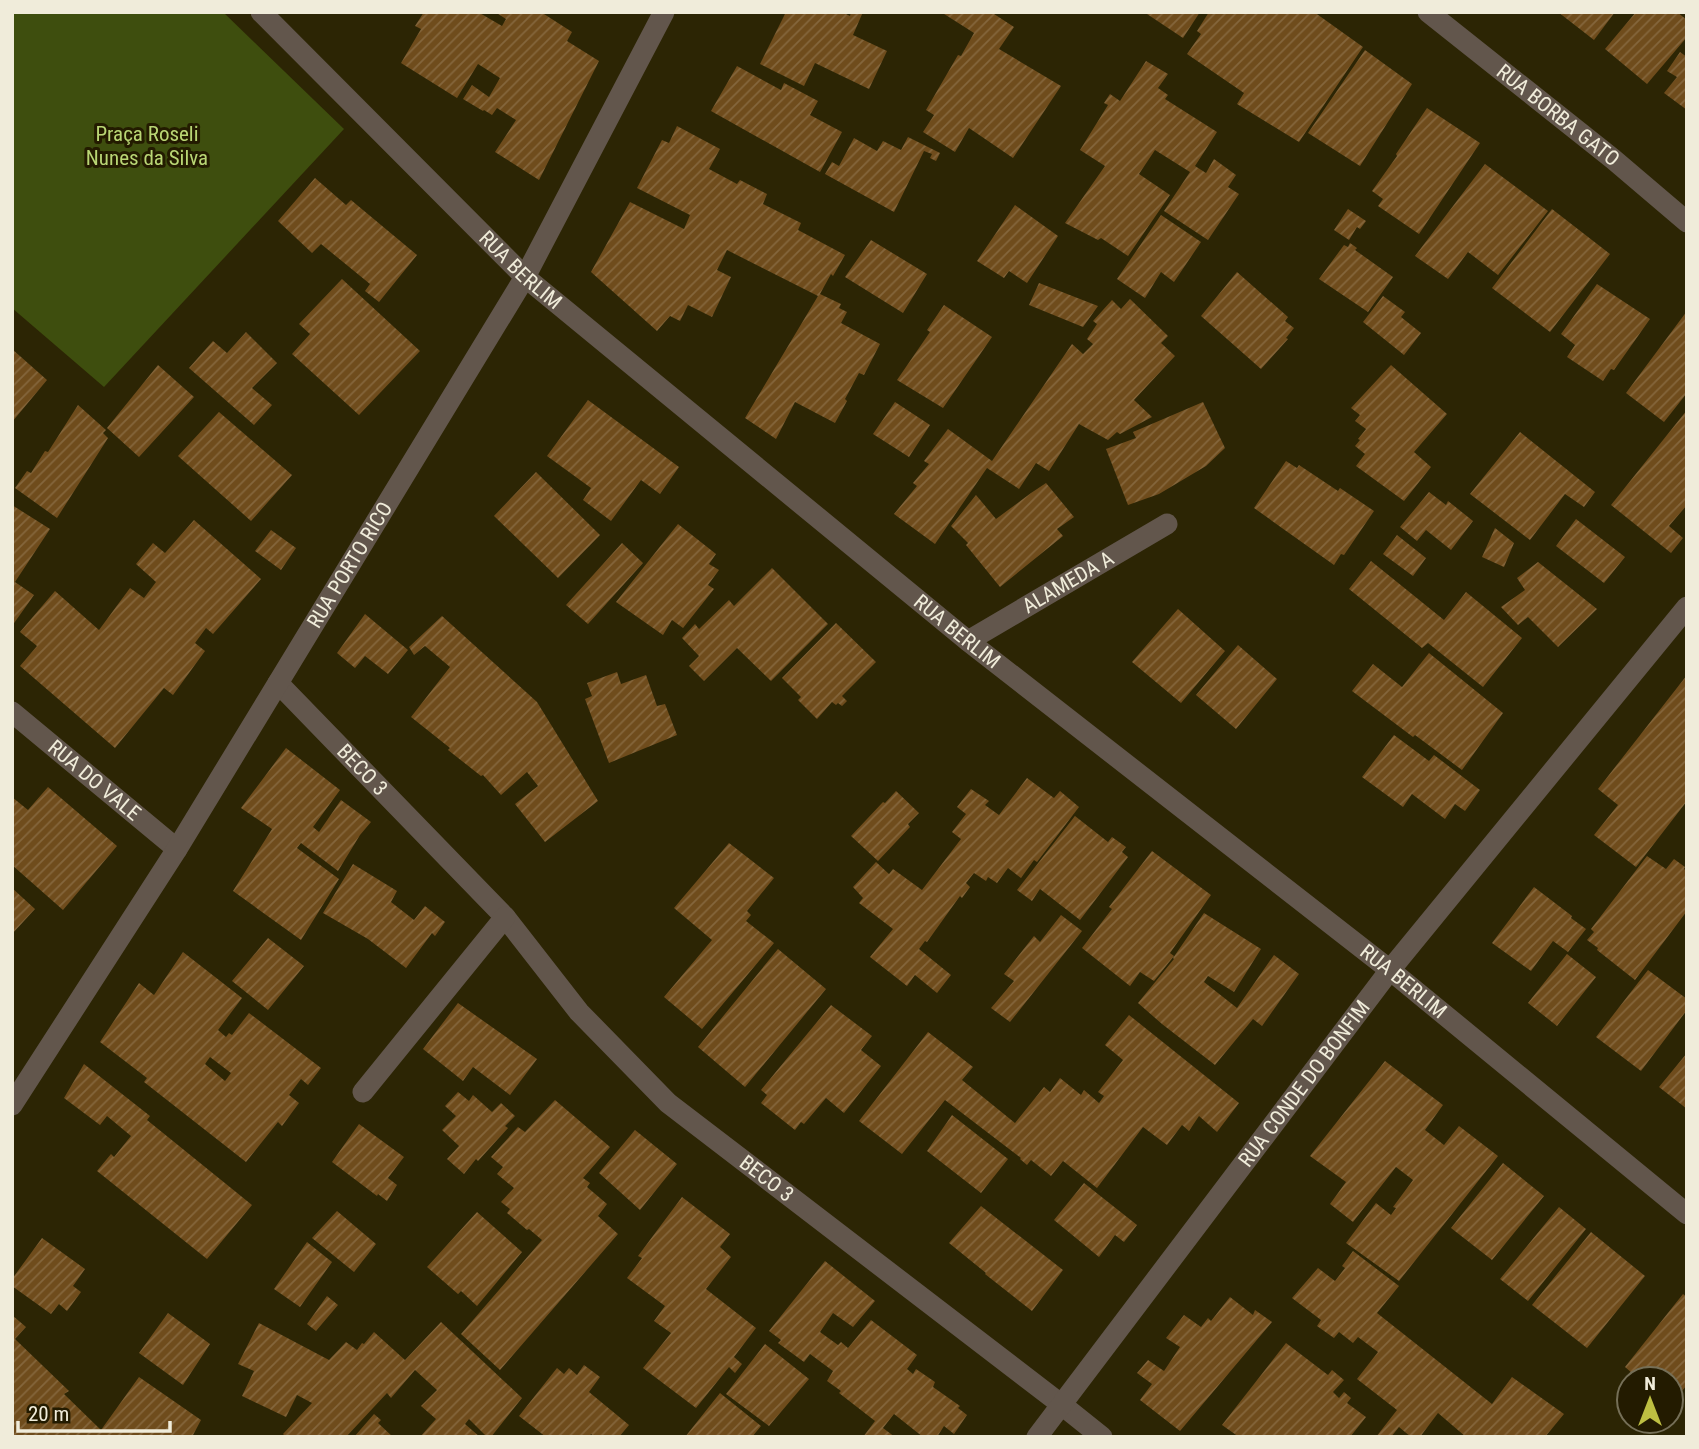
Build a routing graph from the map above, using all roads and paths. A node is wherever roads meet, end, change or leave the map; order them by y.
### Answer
1 (261, 12) edge
2 (664, 12) edge
3 (1428, 12) edge
4 (1687, 222) edge
5 (524, 278) junction
6 (1167, 524) dead end
7 (1687, 607) edge
8 (968, 641) junction
9 (278, 683) junction
10 (12, 712) edge
11 (177, 849) junction
12 (505, 917) junction
13 (1391, 970) junction
14 (363, 1092) dead end
15 (12, 1105) edge
16 (1687, 1214) edge
17 (1062, 1405) junction
18 (1037, 1437) edge
19 (1102, 1437) edge

1 - 5 street, RUA BERLIM
2 - 5 street, RUA PORTO RICO
3 - 4 street, RUA BORBA GATO
5 - 8 street, RUA BERLIM
5 - 9 street, RUA PORTO RICO
6 - 8 street, ALAMEDA A
7 - 13 street, RUA CONDE DO BONFIM
8 - 13 street, RUA BERLIM
9 - 11 street, RUA PORTO RICO
9 - 12 street, BECO 3
10 - 11 street, RUA DO VALE
11 - 15 street, RUA PORTO RICO
12 - 14 street
12 - 17 street, BECO 3
13 - 16 street, RUA BERLIM
13 - 17 street, RUA CONDE DO BONFIM
17 - 18 street, RUA CONDE DO BONFIM
17 - 19 street, BECO 3

